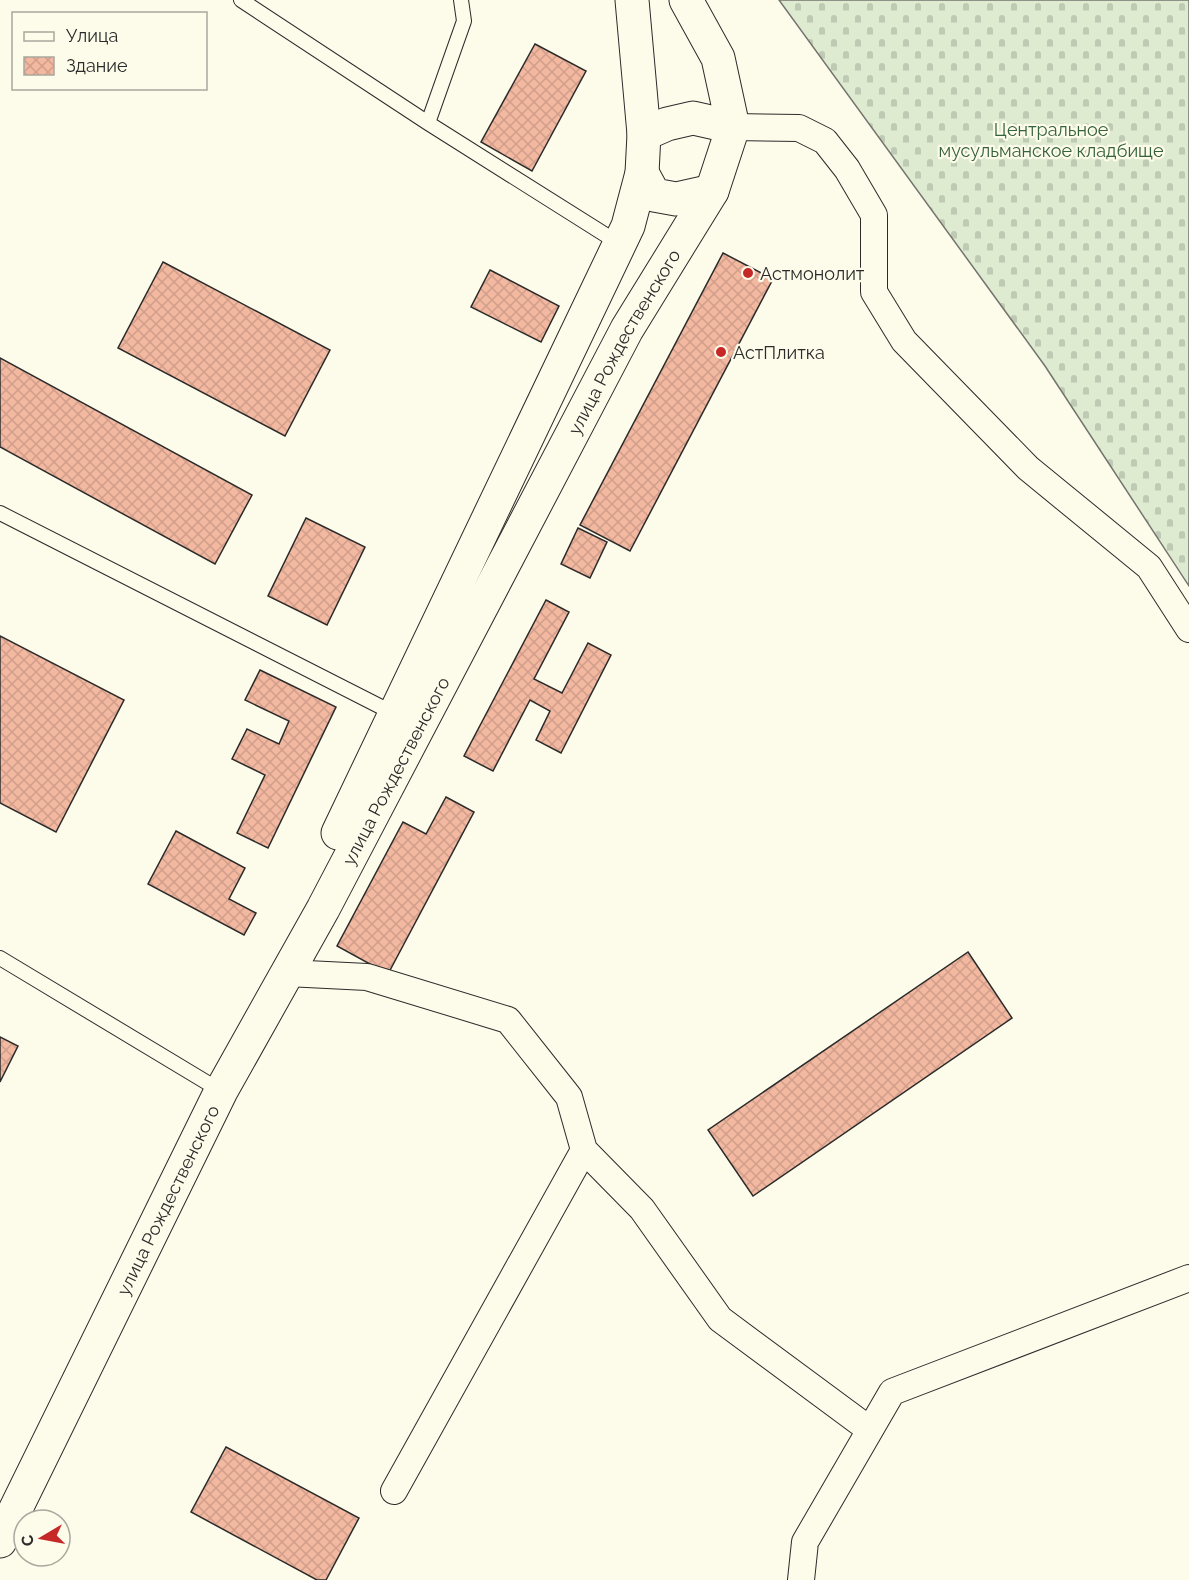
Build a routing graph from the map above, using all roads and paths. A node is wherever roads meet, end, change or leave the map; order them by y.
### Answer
1 (242, 0) edge
2 (461, 0) edge
3 (632, 0) edge
4 (686, 0) edge
5 (428, 123) junction
6 (733, 127) junction
7 (644, 134) junction
8 (642, 173) junction
9 (712, 190) junction
10 (620, 244) junction
11 (0, 513) edge
12 (1189, 629) edge
13 (395, 714) junction
14 (0, 958) edge
15 (286, 973) junction
16 (221, 1091) junction
17 (584, 1150) junction
18 (1189, 1278) edge
19 (870, 1430) junction
20 (394, 1491) dead end
21 (0, 1541) edge
22 (801, 1580) edge

1 - 5 lane
2 - 5 lane
3 - 7 main road
4 - 6 main road
5 - 10 lane
6 - 7 main road
6 - 9 main road, улица Рождественского
6 - 12 street
7 - 8 main road
8 - 9 main road
8 - 10 main road
9 - 15 main road, улица Рождественского
10 - 13 main road
11 - 13 lane
13 - 16 main road
14 - 16 lane
15 - 16 main road, улица Рождественского
15 - 17 street
16 - 21 main road, улица Рождественского
17 - 19 street
17 - 20 street
18 - 19 street
19 - 22 street

